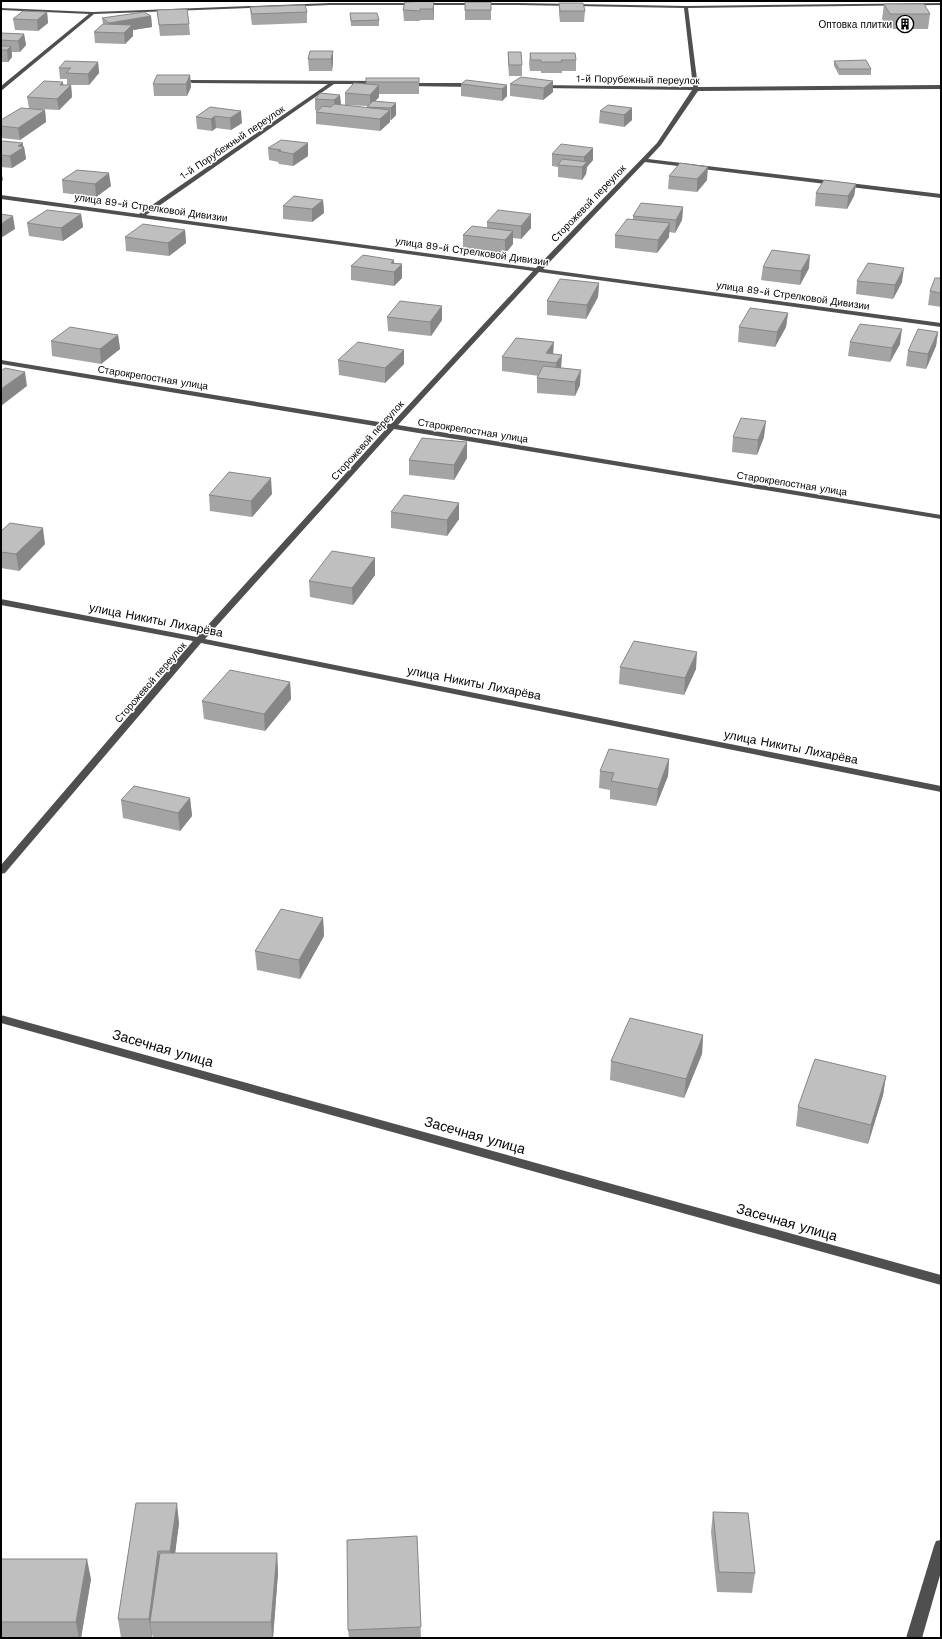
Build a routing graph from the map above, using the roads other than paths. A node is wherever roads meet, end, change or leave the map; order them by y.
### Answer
1 (941, 4) edge
2 (686, 7) junction
3 (1, 9) edge
4 (93, 13) junction
5 (192, 81) dead end
6 (334, 82) junction
7 (382, 83) edge
8 (397, 84) edge
9 (476, 85) edge
10 (531, 86) edge
11 (941, 87) edge
12 (1, 89) edge
13 (696, 89) junction
14 (644, 160) junction
15 (941, 196) edge
16 (1, 197) edge
17 (140, 216) junction
18 (538, 269) junction
19 (941, 325) edge
20 (1, 362) edge
21 (392, 427) junction
22 (941, 517) edge
23 (1, 602) edge
24 (199, 640) junction
25 (941, 789) edge
26 (1, 871) edge
27 (1, 1019) edge
28 (941, 1280) edge
29 (941, 1546) edge
30 (914, 1638) edge

1 - 2 street
2 - 4 street
2 - 13 street
3 - 4 street
4 - 12 street
5 - 6 street
6 - 7 street
6 - 17 street, 1-й Порубежный переулок
8 - 9 street
10 - 13 street, 1-й Порубежный переулок
11 - 13 street, 1-й Порубежный переулок
13 - 14 street, Сторожевой переулок
14 - 15 street
14 - 18 street, Сторожевой переулок
16 - 17 street, улица 89-й Стрелковой Дивизии
17 - 18 street, улица 89-й Стрелковой Дивизии
18 - 19 street, улица 89-й Стрелковой Дивизии
18 - 21 street, Сторожевой переулок
20 - 21 street, Старокрепостная улица
21 - 22 street, Старокрепостная улица
21 - 24 street, Сторожевой переулок
23 - 24 street, улица Никиты Лихарёва
24 - 25 street, улица Никиты Лихарёва
24 - 26 street, Сторожевой переулок
27 - 28 street, Засечная улица
29 - 30 street

